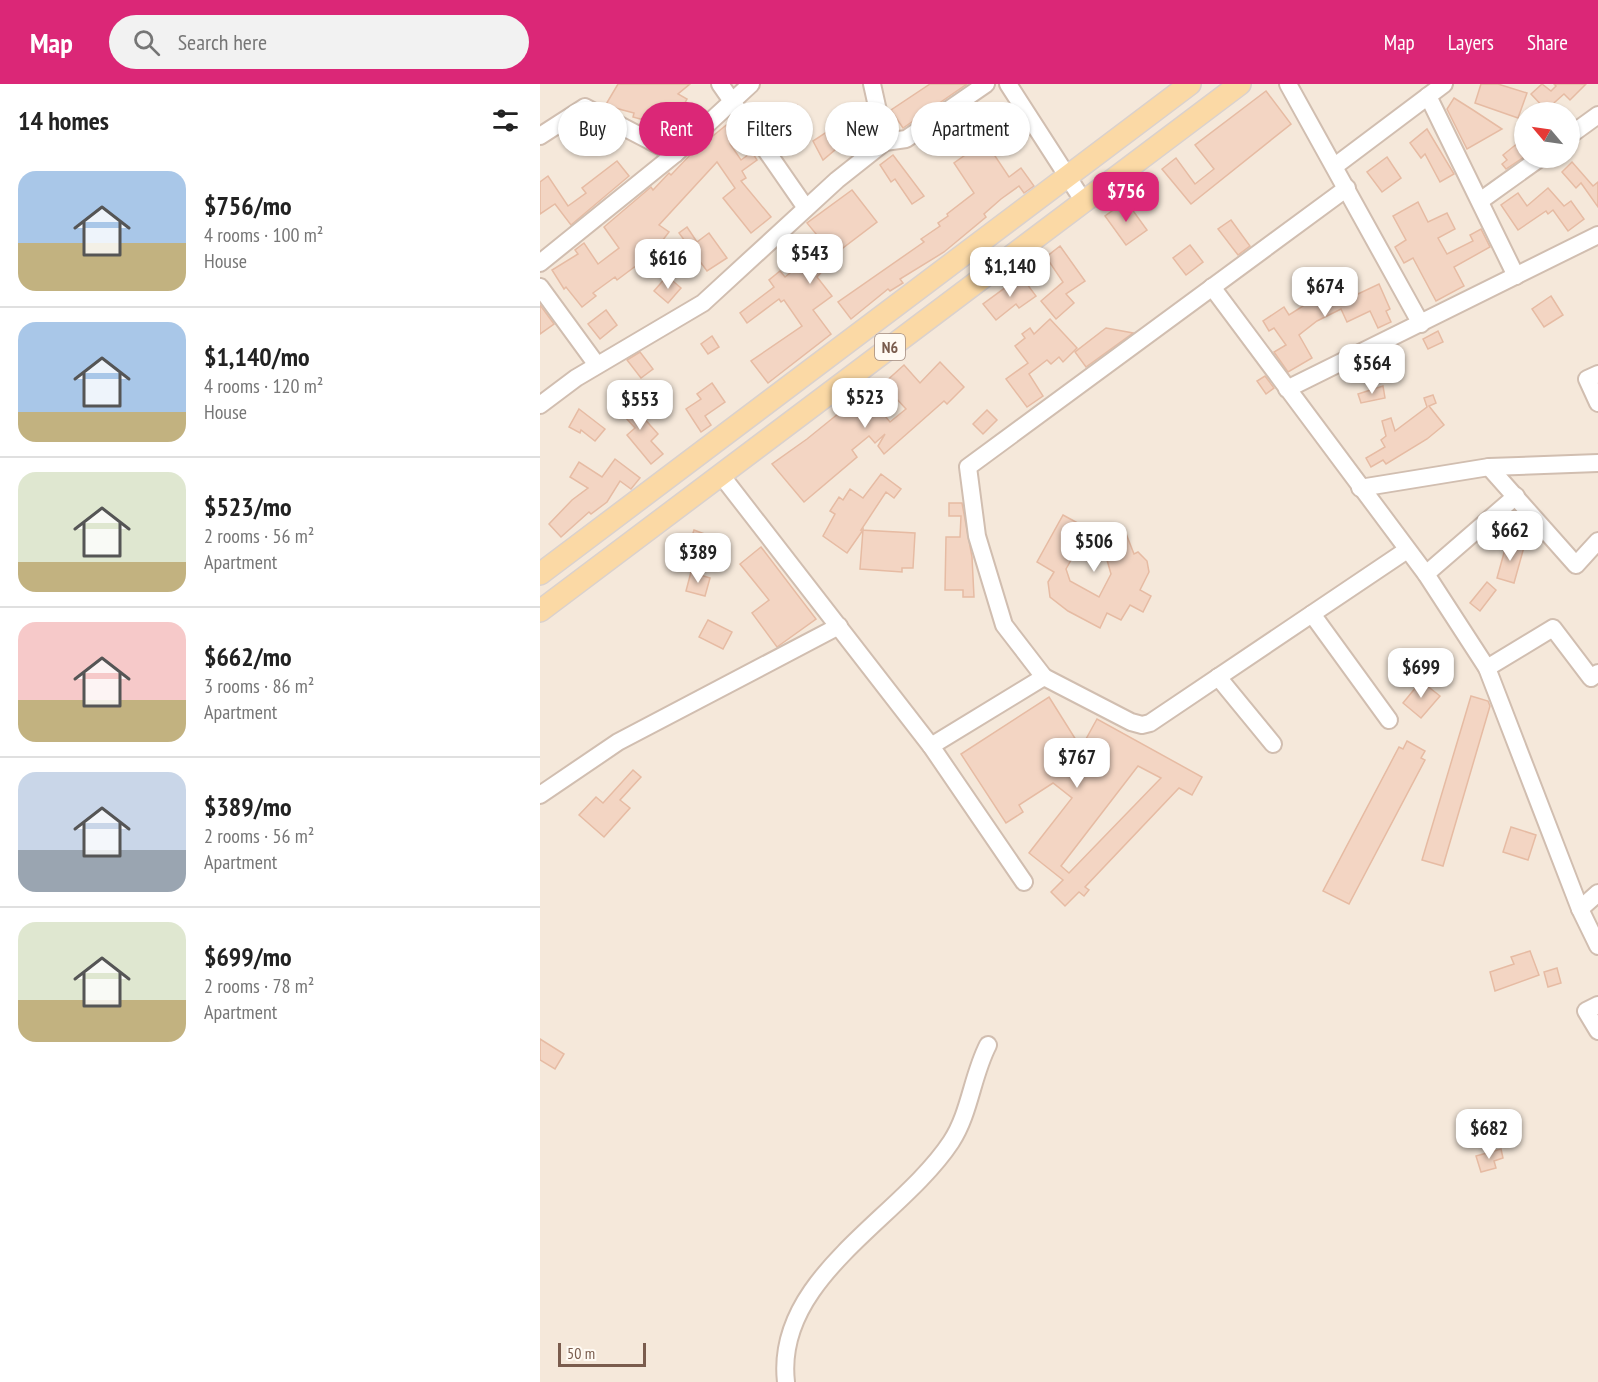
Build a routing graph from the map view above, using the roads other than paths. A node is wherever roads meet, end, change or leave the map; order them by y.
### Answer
1 (720, 84) edge
2 (751, 84) edge
3 (872, 84) edge
4 (986, 84) edge
5 (1008, 84) edge
6 (1240, 84) edge
7 (1288, 84) edge
8 (1444, 84) edge
9 (1188, 86) edge
10 (1428, 96) junction
11 (731, 102) edge
12 (733, 102) edge
13 (876, 102) edge
14 (726, 108) edge
15 (1203, 112) junction
16 (1598, 115) edge
17 (714, 119) edge
18 (1580, 128) edge
19 (639, 135) edge
20 (540, 136) edge
21 (899, 140) edge
22 (673, 156) edge
23 (769, 156) edge
24 (868, 156) edge
25 (1335, 166) junction
26 (1526, 168) edge
27 (1067, 176) junction
28 (1347, 188) junction
29 (1480, 201) junction
30 (1084, 202) junction
31 (806, 208) junction
32 (1598, 235) edge
33 (540, 263) edge
34 (1516, 276) junction
35 (540, 287) edge
36 (1212, 287) junction
37 (1421, 324) junction
38 (597, 365) junction
39 (1598, 374) edge
40 (1287, 389) junction
41 (1598, 403) edge
42 (540, 405) edge
43 (741, 422) junction
44 (755, 448) junction
45 (1598, 463) edge
46 (1489, 467) junction
47 (721, 475) junction
48 (1360, 488) junction
49 (1516, 496) junction
50 (610, 522) junction
51 (1598, 541) edge
52 (622, 549) junction
53 (1407, 550) junction
54 (540, 574) edge
55 (1426, 574) junction
56 (540, 611) edge
57 (1312, 614) junction
58 (839, 626) junction
59 (1487, 668) junction
60 (1598, 673) edge
61 (1044, 677) junction
62 (1218, 677) junction
63 (1389, 720) dead end
64 (1273, 744) dead end
65 (932, 746) junction
66 (540, 795) edge
67 (1024, 882) dead end
68 (1598, 893) edge
69 (1580, 909) junction
70 (1598, 946) edge
71 (1598, 1005) edge
72 (1598, 1031) edge
73 (988, 1045) dead end
74 (786, 1382) edge

1 - 11 street
2 - 12 street
3 - 13 street
4 - 21 street
5 - 27 street
6 - 15 main road, N6
7 - 25 street
8 - 10 street
9 - 15 main road
9 - 27 main road, N6
10 - 25 street
10 - 29 street
14 - 17 street
15 - 30 main road, N6
16 - 18 street
19 - 20 street
22 - 33 street
23 - 31 street
24 - 31 street
25 - 28 street
26 - 29 street
27 - 30 street
27 - 43 main road, N6
28 - 36 street
28 - 37 street
29 - 34 street
30 - 44 main road, N6
31 - 38 street
32 - 34 street
34 - 37 street
35 - 38 street
36 - 40 street
36 - 61 street
37 - 40 street
38 - 42 street
39 - 41 street
40 - 48 street
43 - 44 main road
43 - 50 main road, N6
44 - 47 main road, N6
45 - 46 street
46 - 48 street
46 - 49 street
47 - 52 main road, N6
47 - 58 street
48 - 53 street
49 - 51 street
49 - 55 street
50 - 52 main road
50 - 54 main road, N6
52 - 56 main road, N6
53 - 55 street
53 - 57 street
55 - 59 street
57 - 62 street
57 - 63 street
58 - 65 street
58 - 66 street
59 - 60 street
59 - 69 street
61 - 62 street
61 - 65 street
62 - 64 street
65 - 67 street
68 - 69 street
69 - 70 street
71 - 72 street
73 - 74 street

